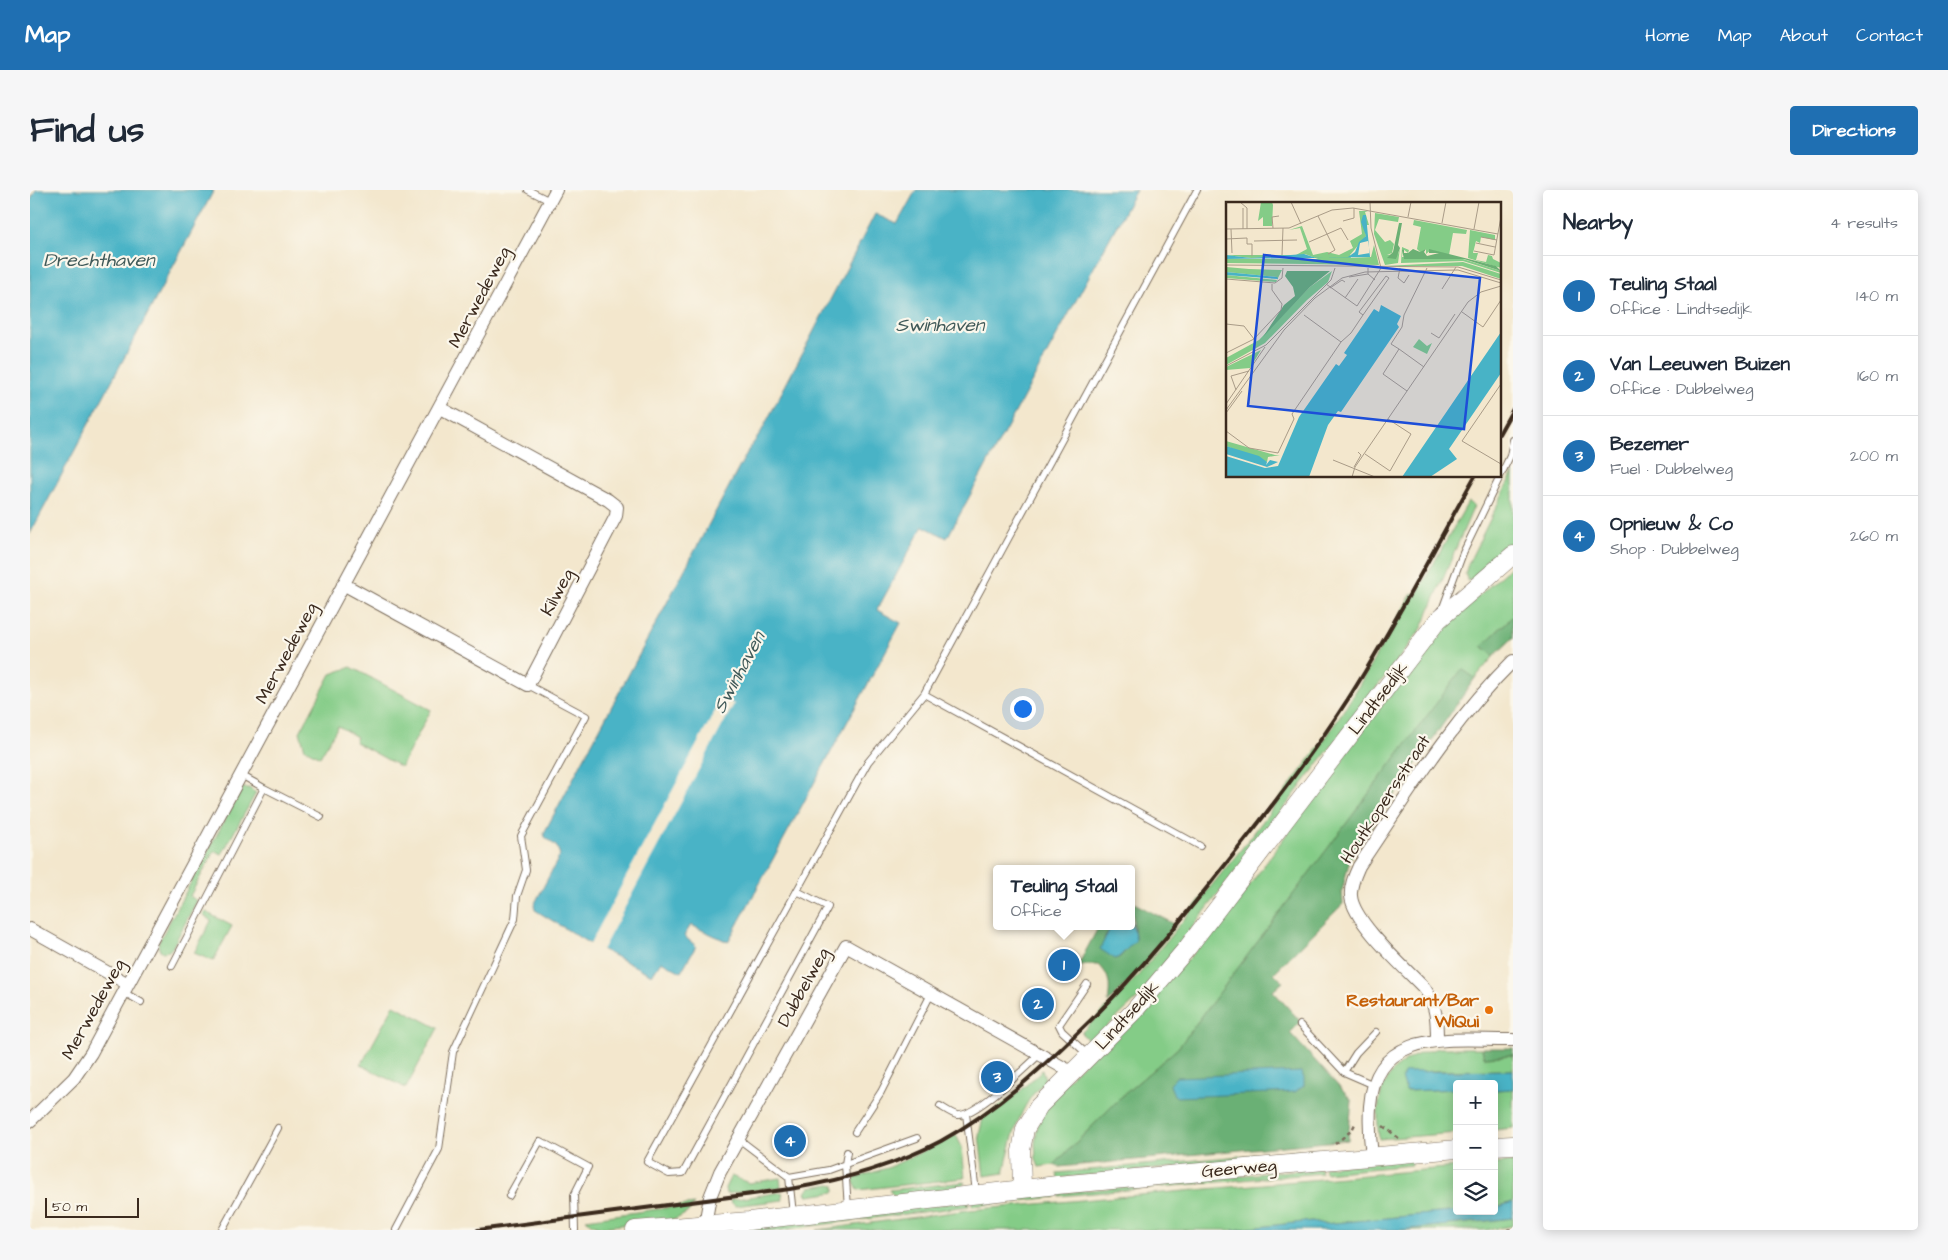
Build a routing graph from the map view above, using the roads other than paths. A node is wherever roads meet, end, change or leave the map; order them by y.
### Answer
1 (528, 190) edge
2 (1197, 190) edge
3 (553, 196) edge
4 (440, 408) junction
5 (1513, 440) edge
6 (1512, 455) edge
7 (1500, 478) edge
8 (1500, 478) edge
9 (1513, 554) edge
10 (343, 584) junction
11 (1438, 620) junction
12 (1513, 660) edge
13 (528, 685) junction
14 (924, 694) junction
15 (241, 775) junction
16 (264, 788) junction
17 (321, 817) dead end
18 (1200, 846) dead end
19 (797, 891) junction
20 (30, 929) edge
21 (172, 966) dead end
22 (1087, 984) dead end
23 (125, 988) junction
24 (931, 994) junction
25 (141, 1002) dead end
26 (1300, 1026) dead end
27 (1376, 1032) dead end
28 (1513, 1040) edge
29 (1437, 1041) junction
30 (1040, 1054) junction
31 (1090, 1056) junction
32 (1344, 1072) junction
33 (1073, 1073) junction
34 (1374, 1085) junction
35 (940, 1106) dead end
36 (966, 1114) junction
37 (30, 1121) edge
38 (278, 1128) dead end
39 (855, 1132) dead end
40 (917, 1138) dead end
41 (740, 1140) junction
42 (1513, 1145) edge
43 (1498, 1146) edge
44 (1453, 1149) edge
45 (847, 1152) dead end
46 (1372, 1156) junction
47 (845, 1164) junction
48 (789, 1177) junction
49 (1022, 1189) junction
50 (976, 1194) junction
51 (509, 1196) dead end
52 (849, 1209) junction
53 (793, 1216) junction
54 (704, 1227) edge
55 (222, 1230) edge
56 (396, 1230) edge
57 (575, 1230) edge
58 (636, 1230) edge

1 - 3 lane
2 - 14 lane
3 - 4 street, Merwedeweg
4 - 10 street, Merwedeweg
4 - 13 street, Kilweg
5 - 6 lane
6 - 7 lane
8 - 11 lane
9 - 11 main road, Lindtsedijk
10 - 13 street
10 - 15 street, Merwedeweg
11 - 31 main road, Lindtsedijk
12 - 29 street, Houtkopersstraat
13 - 56 lane
14 - 18 lane
14 - 19 lane
15 - 16 lane
15 - 23 street, Merwedeweg
16 - 17 lane
16 - 21 lane
19 - 19 lane
20 - 23 street
22 - 31 lane
23 - 25 lane
23 - 37 street, Merwedeweg
24 - 30 street, Dubbelweg
24 - 39 lane
24 - 41 street, Dubbelweg
26 - 32 lane
27 - 32 lane
28 - 29 street
29 - 34 street
30 - 33 street, Dubbelweg
30 - 36 lane
31 - 33 main road, Lindtsedijk
32 - 34 lane
33 - 49 main road, Lindtsedijk
34 - 46 street
35 - 36 lane
36 - 50 lane
38 - 55 lane
40 - 47 lane
41 - 48 lane
41 - 54 street, Dubbelweg
42 - 43 main road
44 - 46 main road, Geerweg
45 - 47 lane
46 - 49 main road, Geerweg
47 - 48 lane
47 - 52 lane
48 - 53 lane
49 - 50 main road
50 - 52 main road
51 - 57 lane
52 - 53 main road
53 - 54 main road
54 - 58 main road

